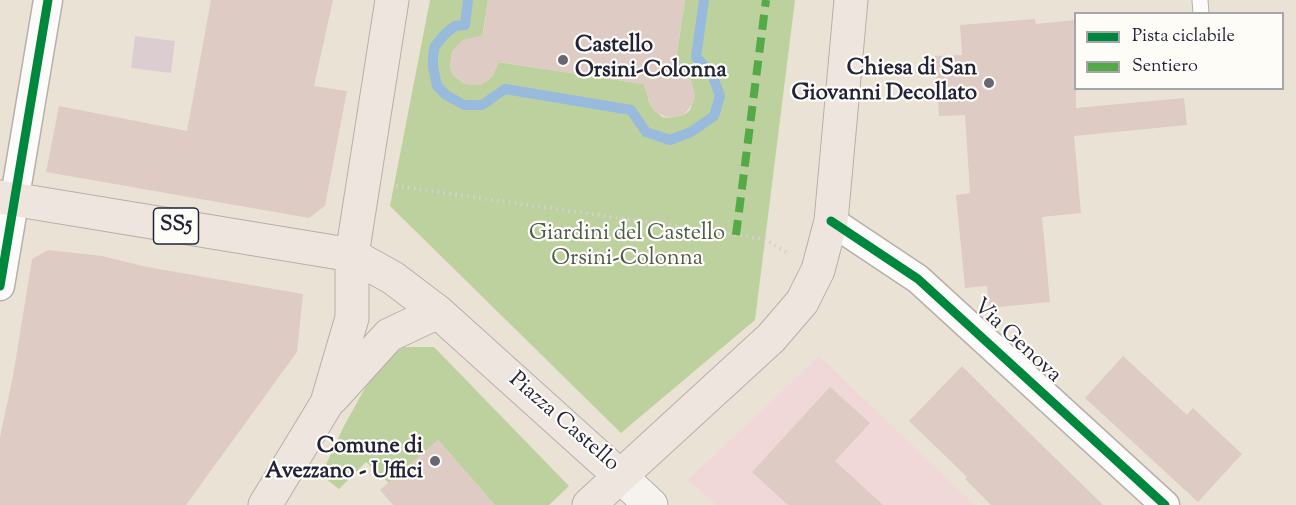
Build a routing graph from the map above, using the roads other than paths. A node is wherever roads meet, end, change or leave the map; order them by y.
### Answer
1 (48, 0) edge
2 (392, 0) edge
3 (857, 1) edge
4 (7, 198) edge
5 (831, 221) junction
6 (352, 255) junction
7 (0, 286) edge
8 (438, 312) junction
9 (327, 403) junction
10 (620, 476) junction
11 (265, 505) edge
12 (589, 505) edge
13 (651, 505) edge
14 (1165, 505) edge

1 - 4 street
2 - 6 main road
3 - 5 main road, Piazza Castello
4 - 6 main road, SS5
4 - 7 street
5 - 10 main road, Piazza Castello
5 - 14 street, Via Genova
6 - 8 main road, Piazza Castello / SS5
6 - 9 main road
8 - 9 main road
8 - 10 main road, Piazza Castello / SS5
9 - 11 main road
10 - 12 main road
10 - 13 main road

